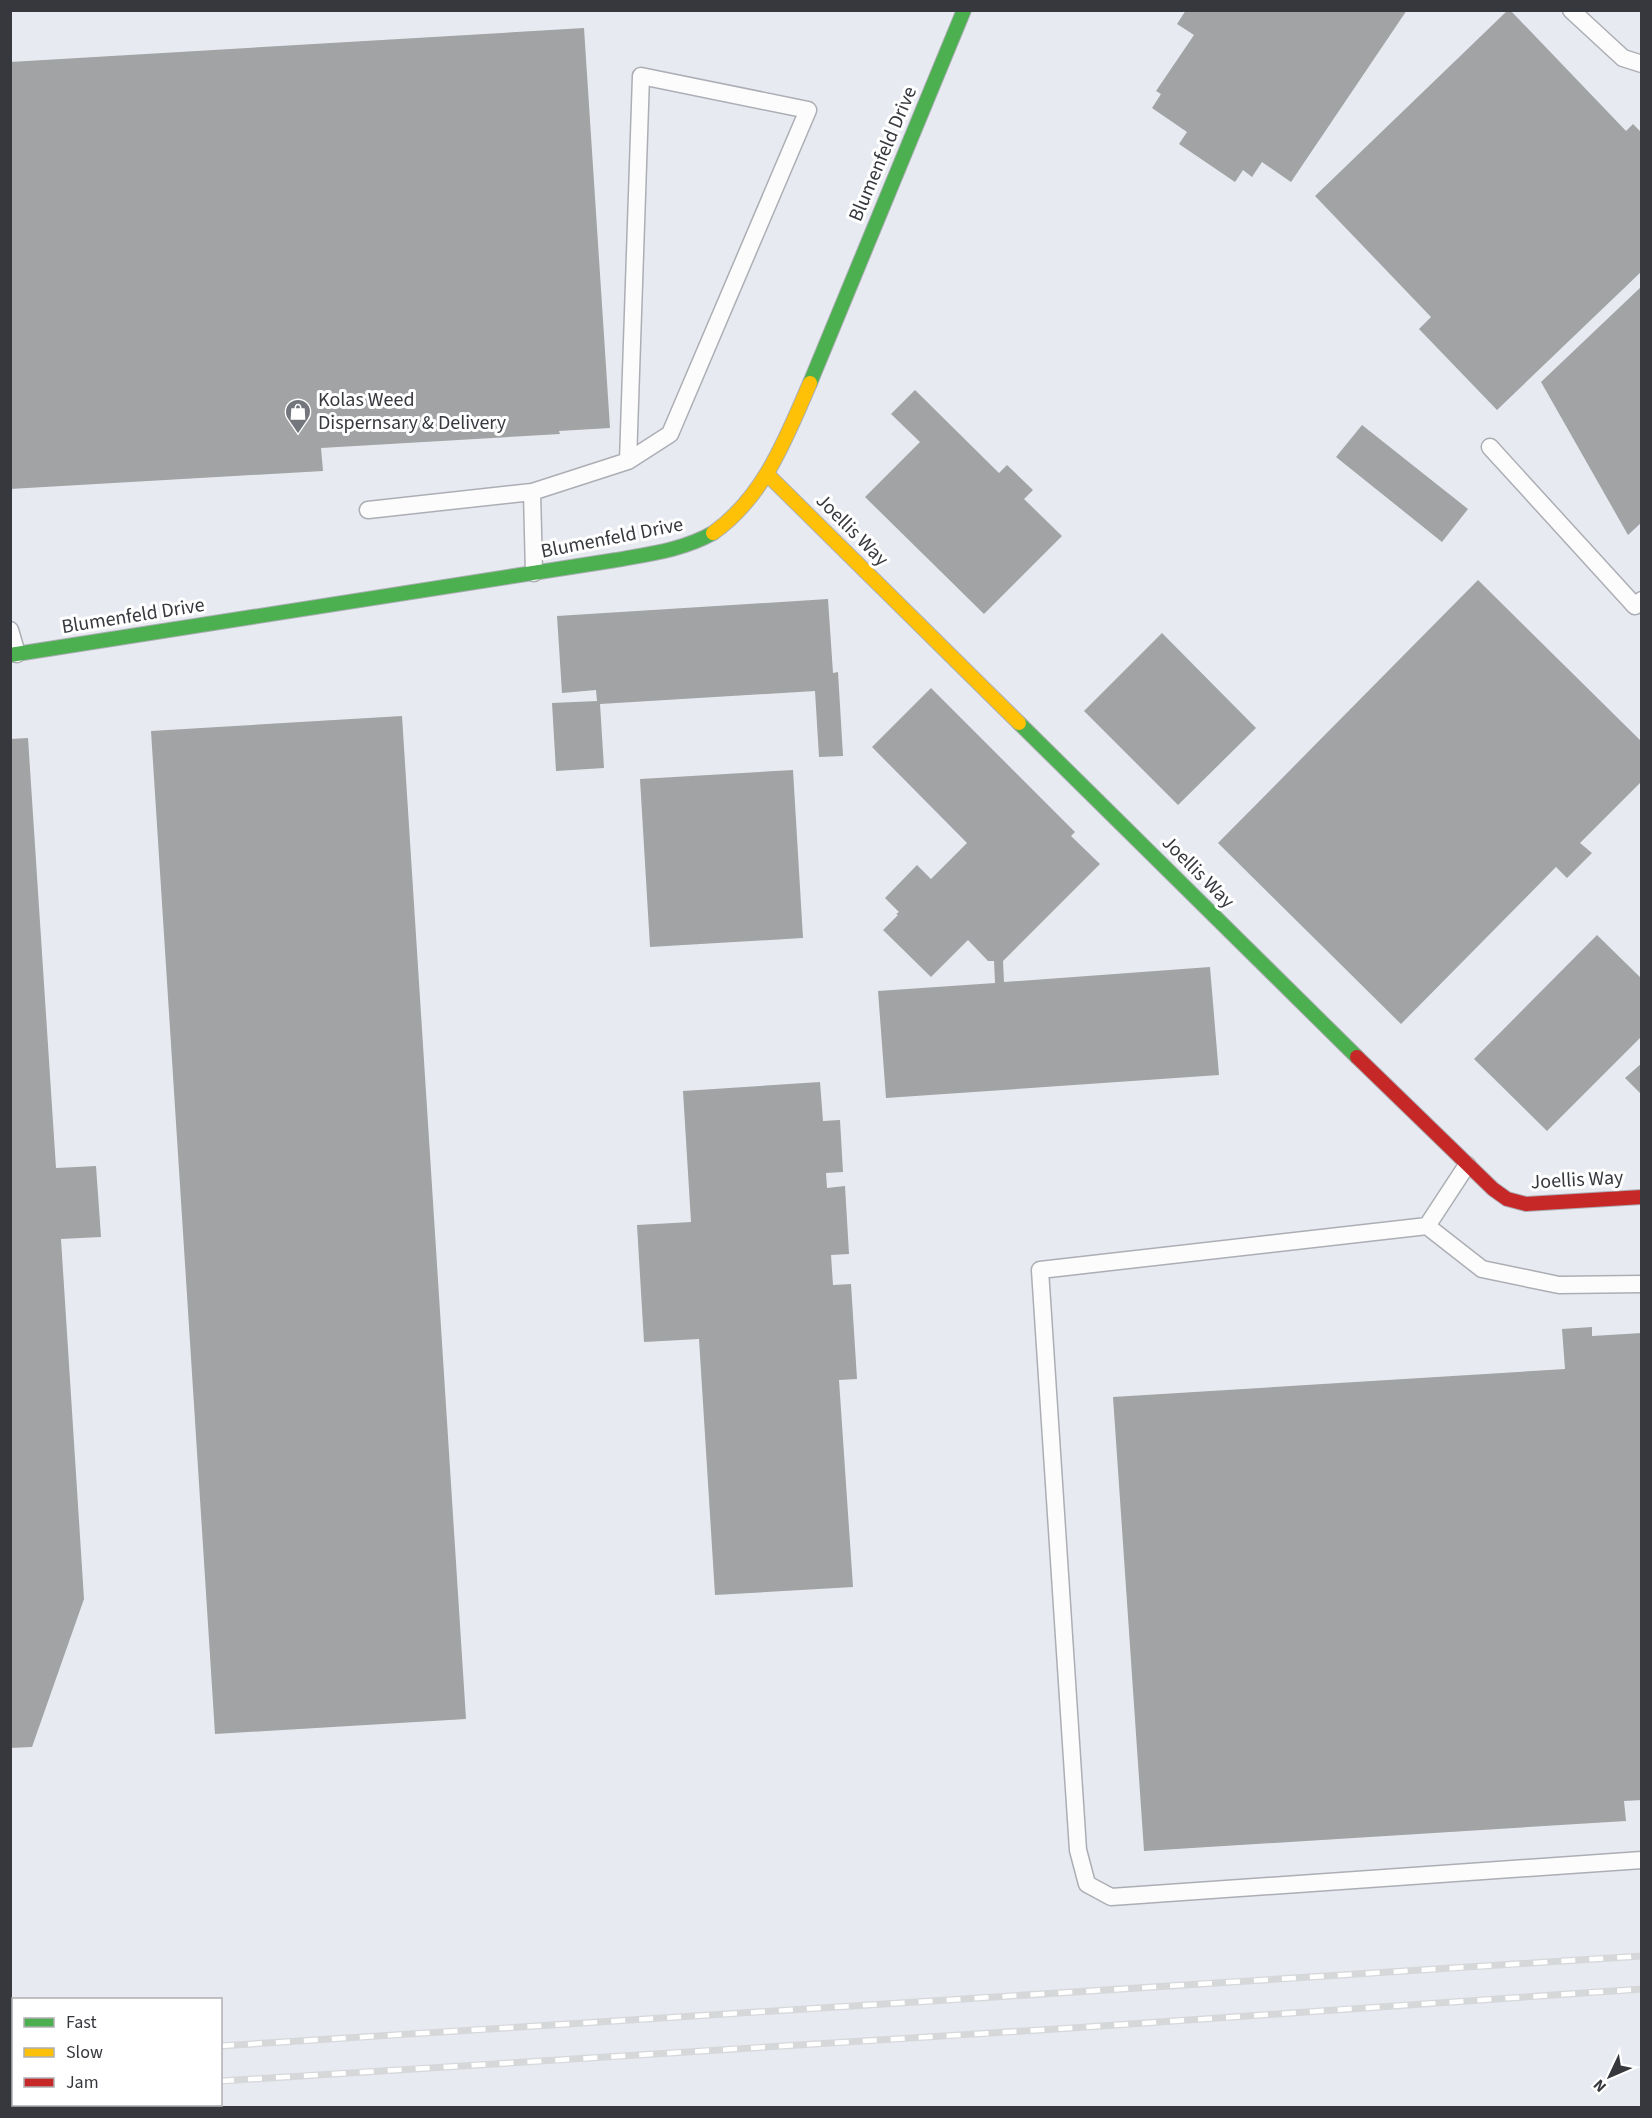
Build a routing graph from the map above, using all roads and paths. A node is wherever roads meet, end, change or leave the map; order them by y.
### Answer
1 (964, 10) edge
2 (1571, 10) edge
3 (1641, 64) edge
4 (1490, 447) dead end
5 (628, 461) junction
6 (768, 474) junction
7 (532, 492) junction
8 (368, 510) dead end
9 (534, 573) junction
10 (1639, 606) edge
11 (10, 630) edge
12 (14, 655) edge
13 (1467, 1165) junction
14 (1641, 1197) edge
15 (1426, 1226) junction
16 (1641, 1284) edge
17 (1641, 1860) edge

1 - 6 street, Blumenfeld Drive
2 - 3 lane
4 - 10 lane
5 - 5 lane
5 - 7 lane
6 - 9 street, Blumenfeld Drive
6 - 13 street, Joellis Way
7 - 8 lane
7 - 9 lane
9 - 12 street, Blumenfeld Drive
11 - 12 lane
13 - 14 street, Joellis Way
13 - 15 lane
15 - 16 lane
15 - 17 lane

